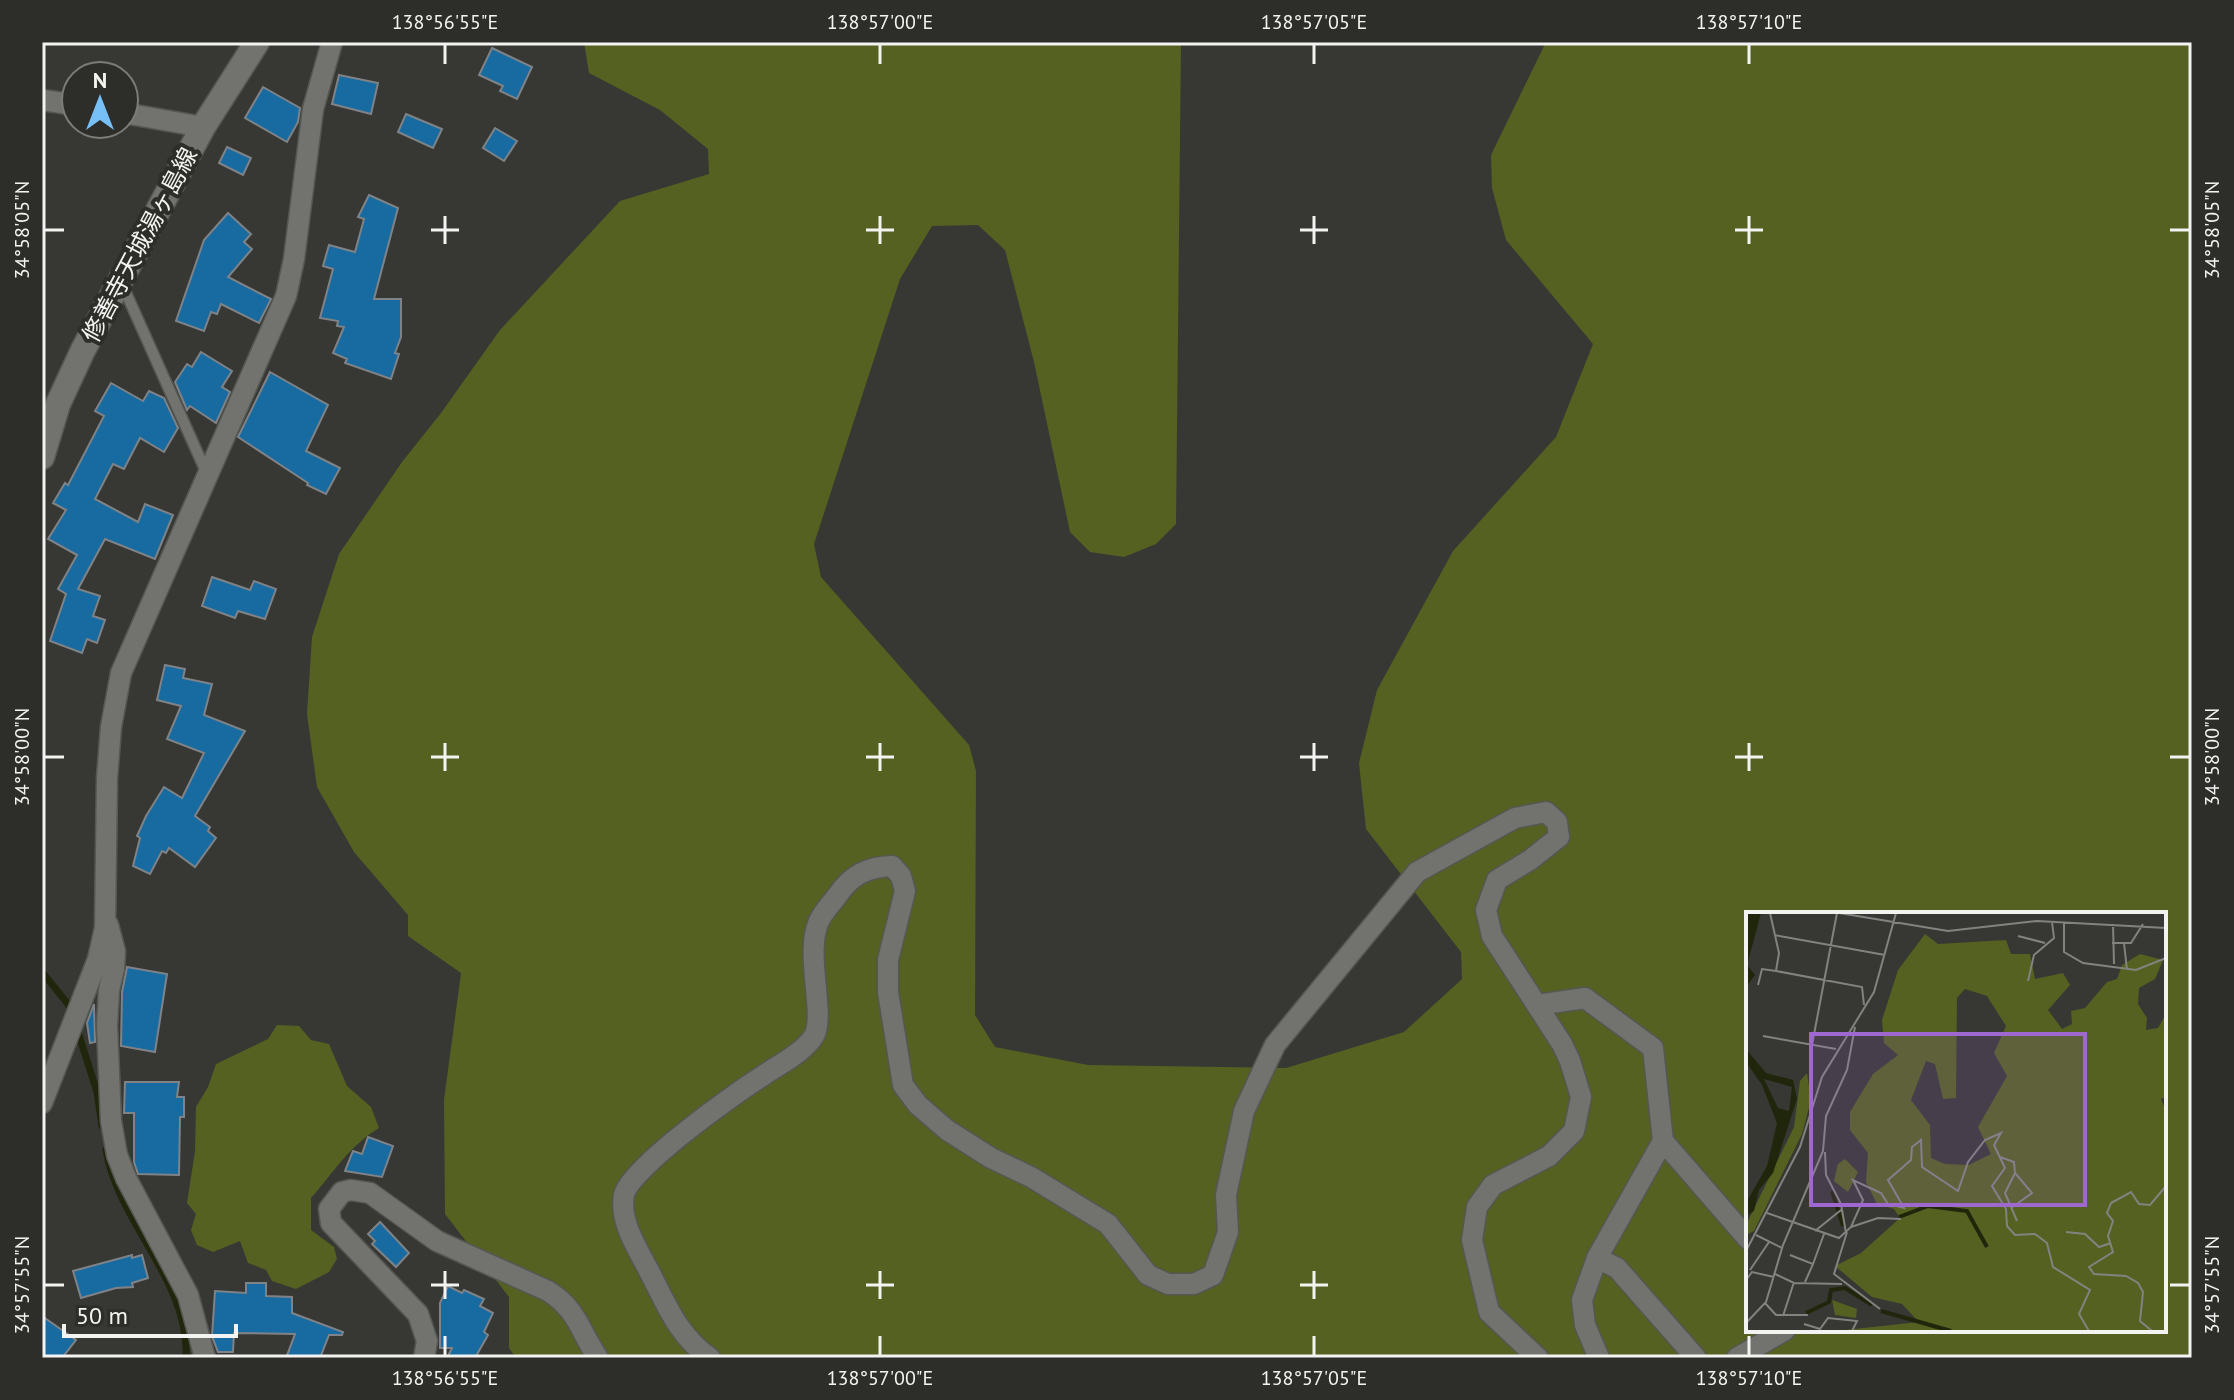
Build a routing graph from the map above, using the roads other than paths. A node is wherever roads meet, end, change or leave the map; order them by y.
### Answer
1 (257, 42) edge
2 (332, 42) edge
3 (140, 116) edge
4 (203, 127) junction
5 (120, 279) junction
6 (42, 457) edge
7 (208, 475) junction
8 (106, 917) junction
9 (1537, 1005) junction
10 (42, 1103) edge
11 (1663, 1141) junction
12 (1746, 1237) edge
13 (1597, 1258) junction
14 (1782, 1332) edge
15 (205, 1358) edge
16 (424, 1358) edge
17 (598, 1358) edge
18 (710, 1358) edge
19 (1538, 1358) edge
20 (1599, 1358) edge
21 (1696, 1358) edge
22 (1737, 1358) edge

1 - 4 main road, 修善寺天城湯ヶ島線
2 - 7 street
3 - 4 street
4 - 5 main road, 修善寺天城湯ヶ島線
5 - 6 main road, 修善寺天城湯ヶ島線
5 - 7 lane
7 - 8 street
8 - 10 street
8 - 15 street
9 - 11 street
9 - 18 street
9 - 19 street
11 - 12 street
11 - 13 street
13 - 20 street
13 - 21 street
14 - 22 street
16 - 17 street

